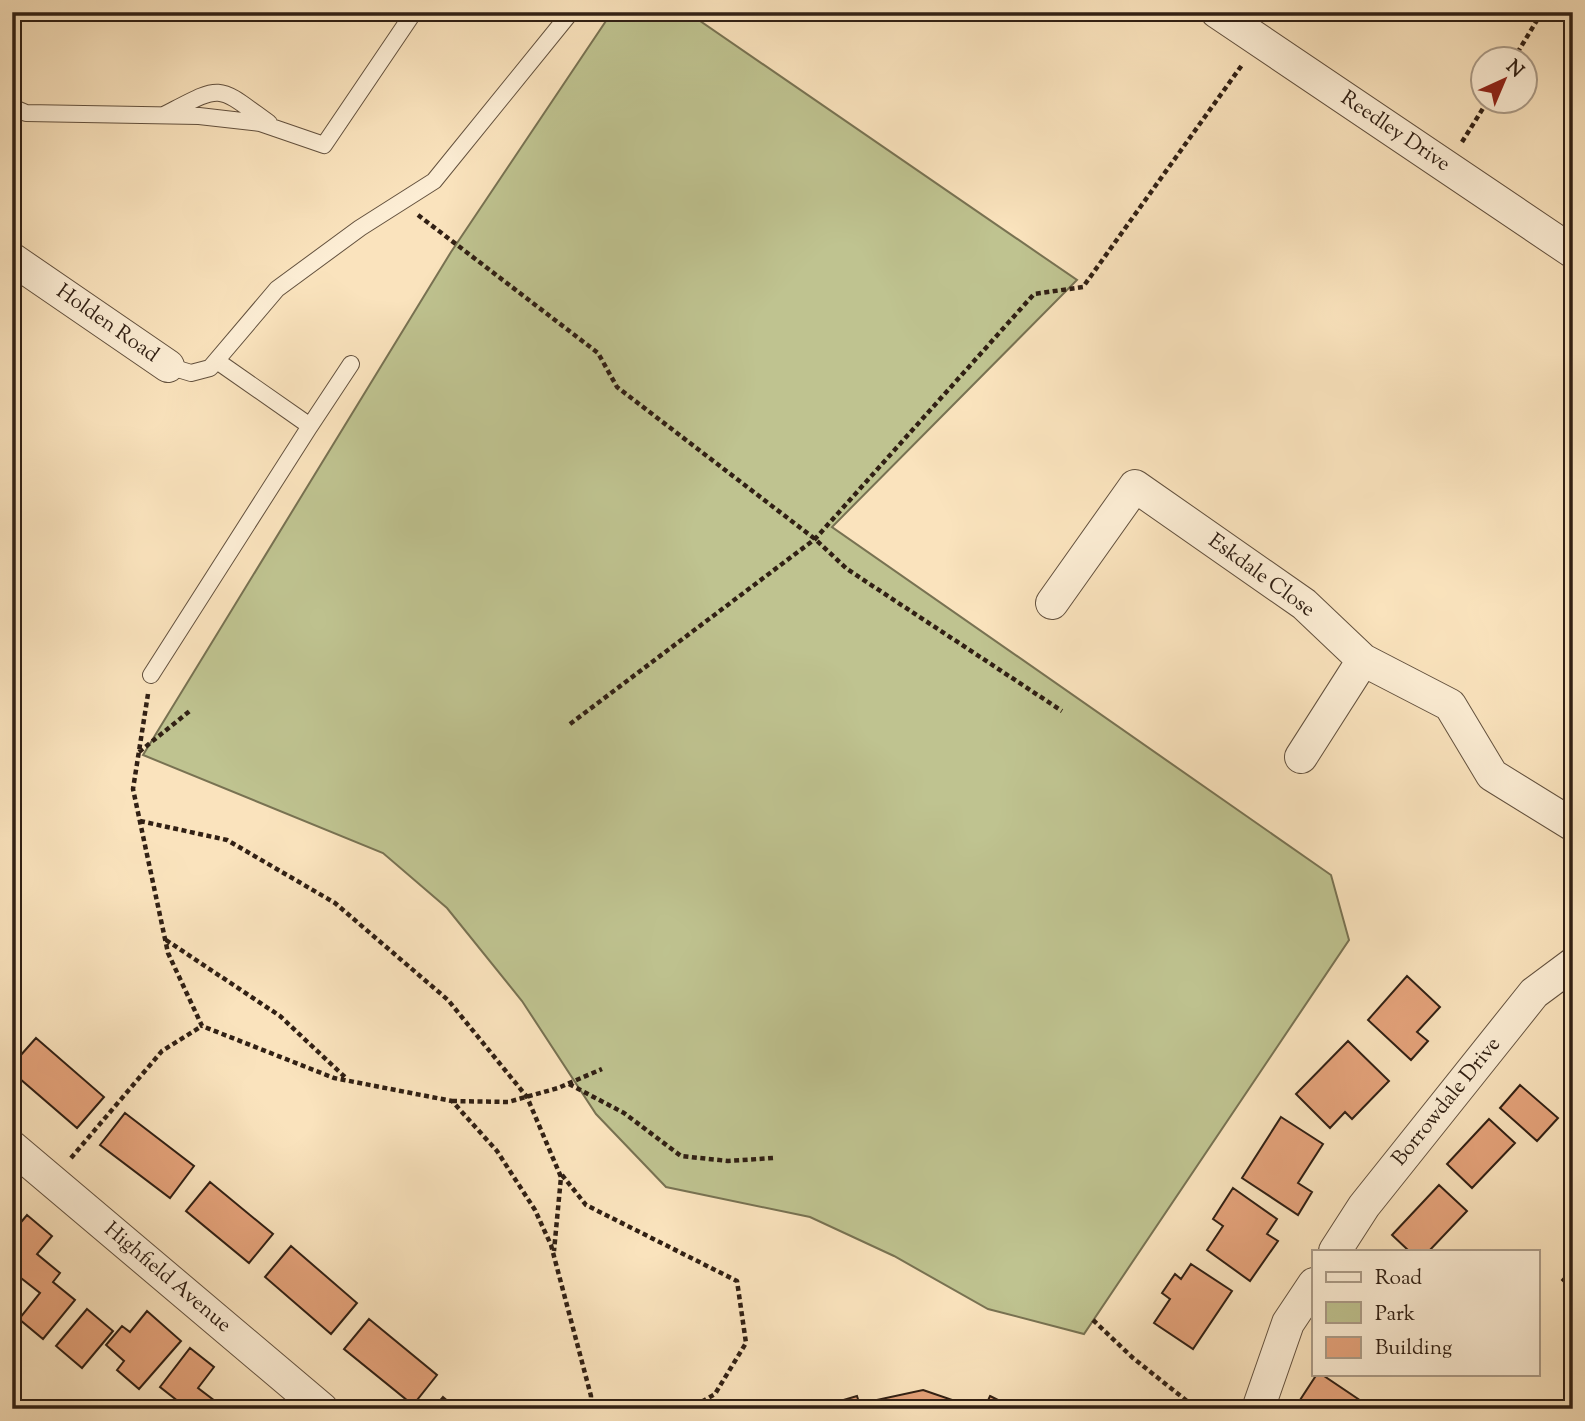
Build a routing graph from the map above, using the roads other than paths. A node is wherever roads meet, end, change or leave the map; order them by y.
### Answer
1 (414, 12) edge
2 (571, 12) edge
3 (1217, 12) edge
4 (12, 107) edge
5 (162, 116) junction
6 (277, 129) junction
7 (1573, 252) edge
8 (12, 259) edge
9 (217, 361) junction
10 (351, 364) dead end
11 (168, 366) joint
12 (310, 426) junction
13 (1052, 603) dead end
14 (1363, 660) junction
15 (151, 676) road end
16 (1301, 757) dead end
17 (1573, 825) edge
18 (1573, 964) edge
19 (12, 1147) edge
20 (1336, 1250) edge
21 (1312, 1287) edge
22 (321, 1409) edge
23 (1258, 1409) edge

1 - 6 lane
2 - 9 lane
3 - 7 street, Reedley Drive
4 - 5 lane
5 - 6 lane
5 - 6 lane
8 - 11 street, Holden Road
9 - 11 lane
9 - 12 lane
10 - 12 lane
12 - 15 lane
13 - 14 street, Eskdale Close
14 - 16 street
14 - 17 street, Eskdale Close
18 - 20 street, Borrowdale Drive
19 - 22 street, Highfield Avenue
21 - 23 street

